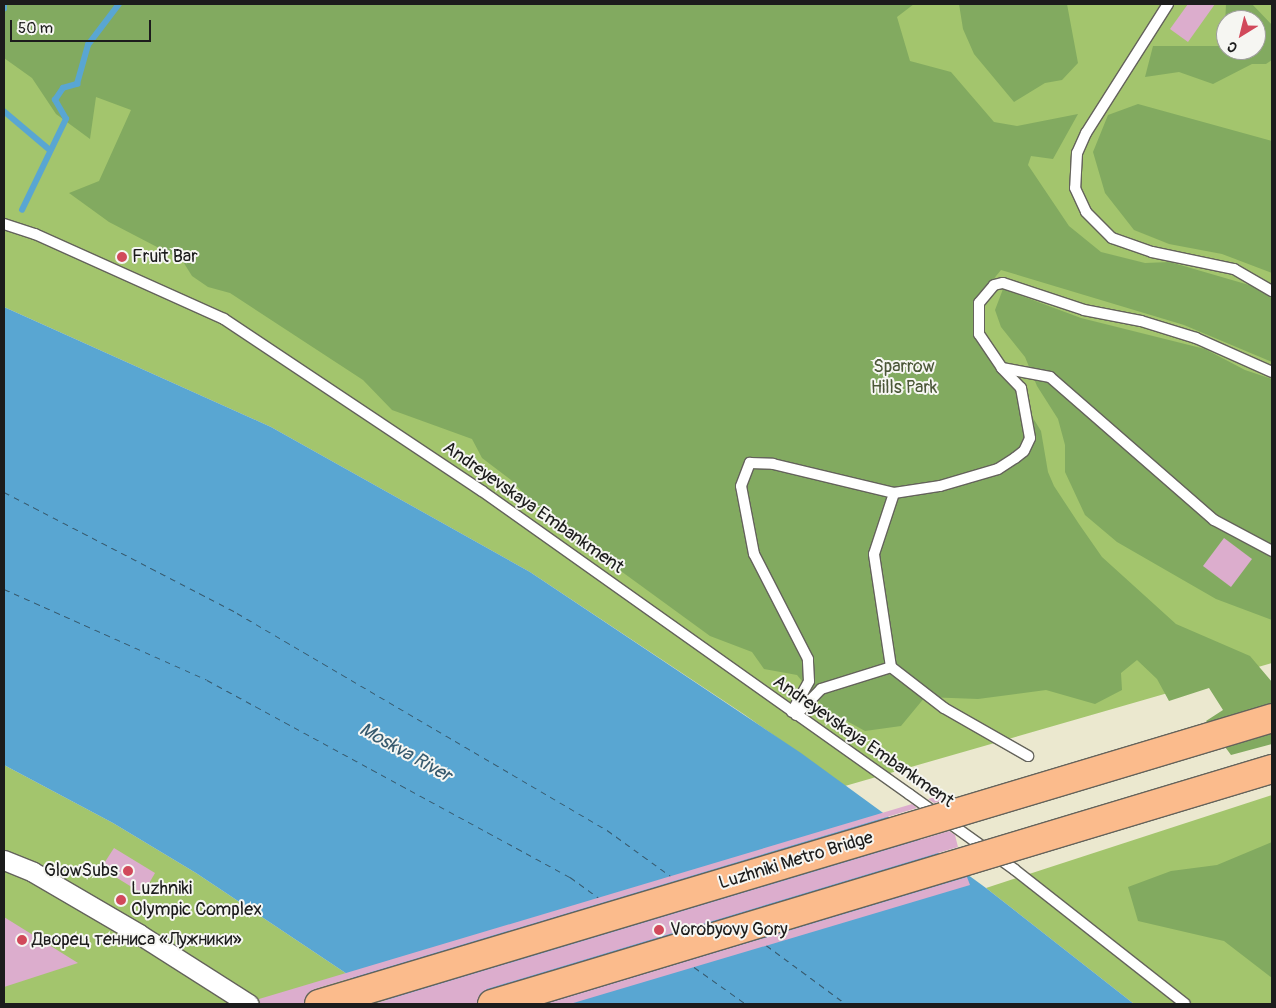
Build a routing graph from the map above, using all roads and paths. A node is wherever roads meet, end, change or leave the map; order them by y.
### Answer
1 (1168, 4) edge
2 (4, 224) edge
3 (1272, 291) edge
4 (1002, 368) junction
5 (1272, 372) edge
6 (894, 493) junction
7 (1272, 551) edge
8 (891, 667) junction
9 (794, 714) junction
10 (1272, 718) edge
11 (1028, 756) dead end
12 (1272, 769) edge
13 (4, 860) edge
14 (249, 1004) edge
15 (319, 1004) edge
16 (492, 1004) edge
17 (1185, 1004) edge

1 - 3 lane
2 - 9 lane, Andreyevskaya Embankment
4 - 5 lane
4 - 6 lane
4 - 7 lane
6 - 8 lane
6 - 9 lane
8 - 9 lane
8 - 11 lane
9 - 17 lane, Andreyevskaya Embankment
10 - 15 main road, Luzhniki Metro Bridge, bridge
12 - 16 main road, bridge
13 - 14 street

